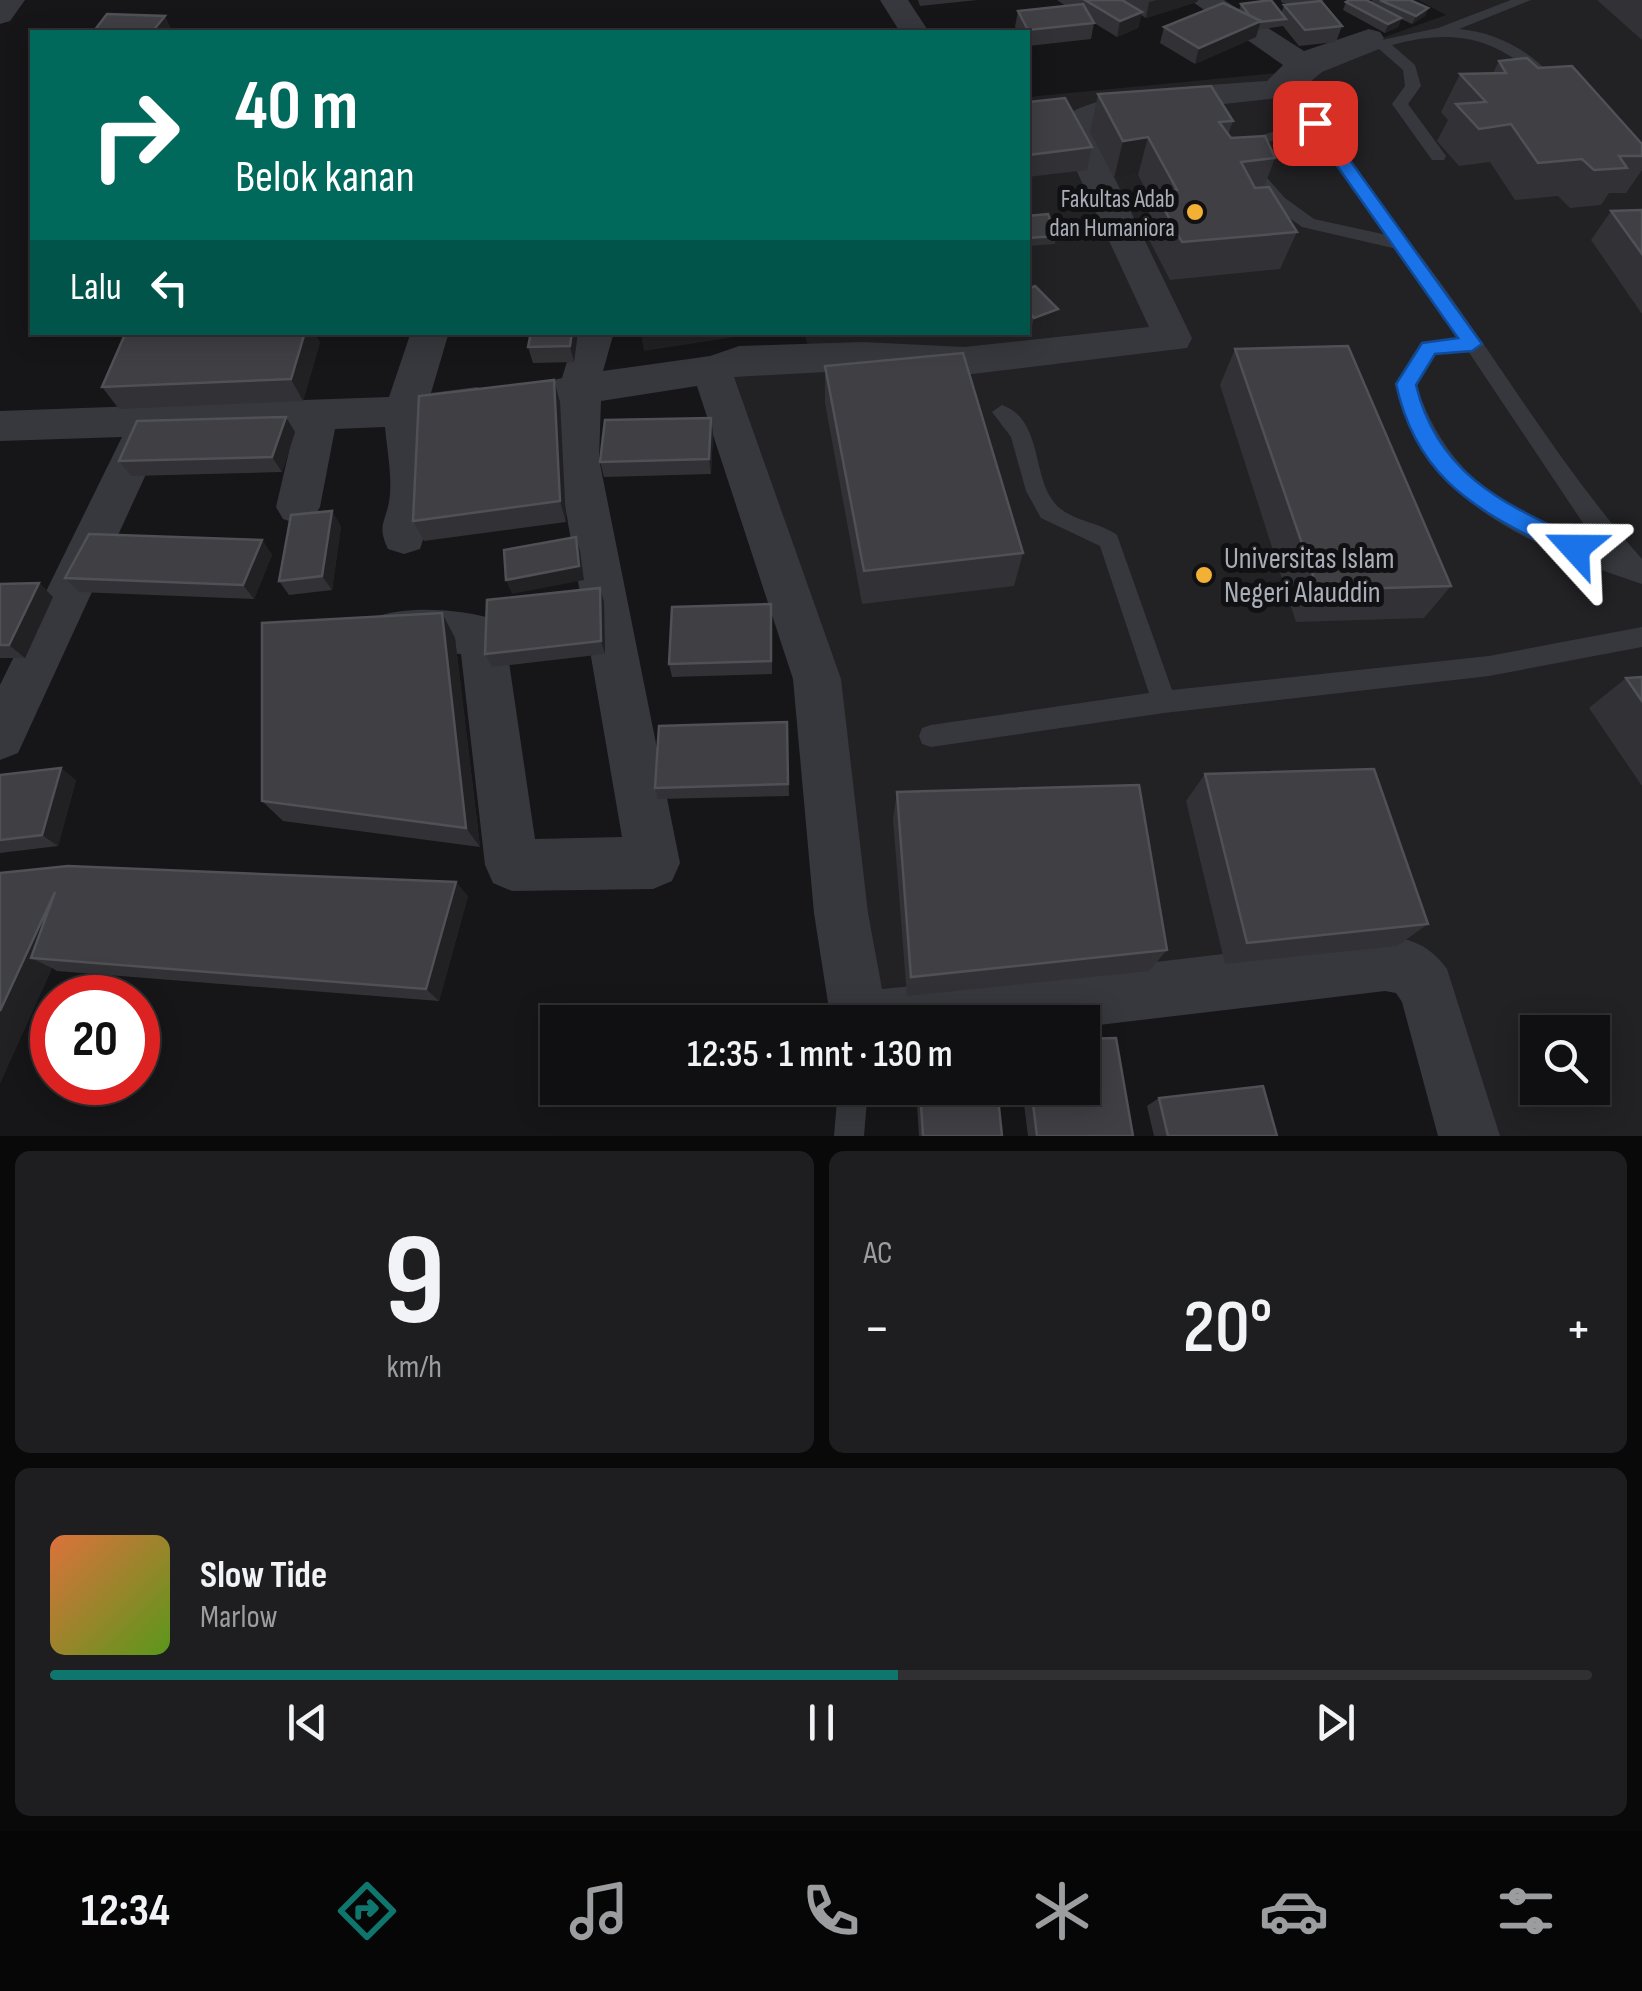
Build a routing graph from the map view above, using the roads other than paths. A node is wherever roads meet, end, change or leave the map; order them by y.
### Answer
1 (11, 0) edge
2 (894, 0) edge
3 (1204, 0) edge
4 (1524, 0) edge
5 (0, 15) edge
6 (1445, 29) junction
7 (913, 30) edge
8 (1375, 41) junction
9 (1302, 63) junction
10 (1557, 96) edge
11 (1315, 123) junction
12 (1438, 156) dead end
13 (1404, 245) junction
14 (429, 335) edge
15 (593, 335) edge
16 (1472, 344) junction
17 (917, 346) edge
18 (715, 369) junction
19 (581, 390) junction
20 (405, 410) junction
21 (1002, 412) dead end
22 (318, 413) junction
23 (152, 418) junction
24 (0, 426) edge
25 (298, 508) dead end
26 (404, 536) dead end
27 (1641, 574) edge
28 (368, 630) edge
29 (1642, 637) edge
30 (1164, 702) junction
31 (931, 736) dead end
32 (0, 737) edge
33 (856, 1005) edge
34 (1020, 1005) edge
35 (852, 1105) edge
36 (849, 1136) edge
37 (1470, 1136) edge

1 - 5 street
2 - 7 street
3 - 9 street
4 - 6 lane
6 - 8 lane
6 - 10 lane
8 - 9 street
8 - 11 lane
8 - 12 lane
9 - 17 street
11 - 13 lane
11 - 13 lane
13 - 16 lane
14 - 20 street
15 - 19 street
16 - 27 lane
16 - 27 lane
17 - 18 street
18 - 19 street
18 - 33 street
19 - 20 street
19 - 28 street
20 - 22 street
20 - 26 street
21 - 30 lane
22 - 23 street
22 - 25 street
23 - 24 street
23 - 32 street
29 - 30 lane
30 - 31 lane
34 - 37 street
35 - 36 lane

